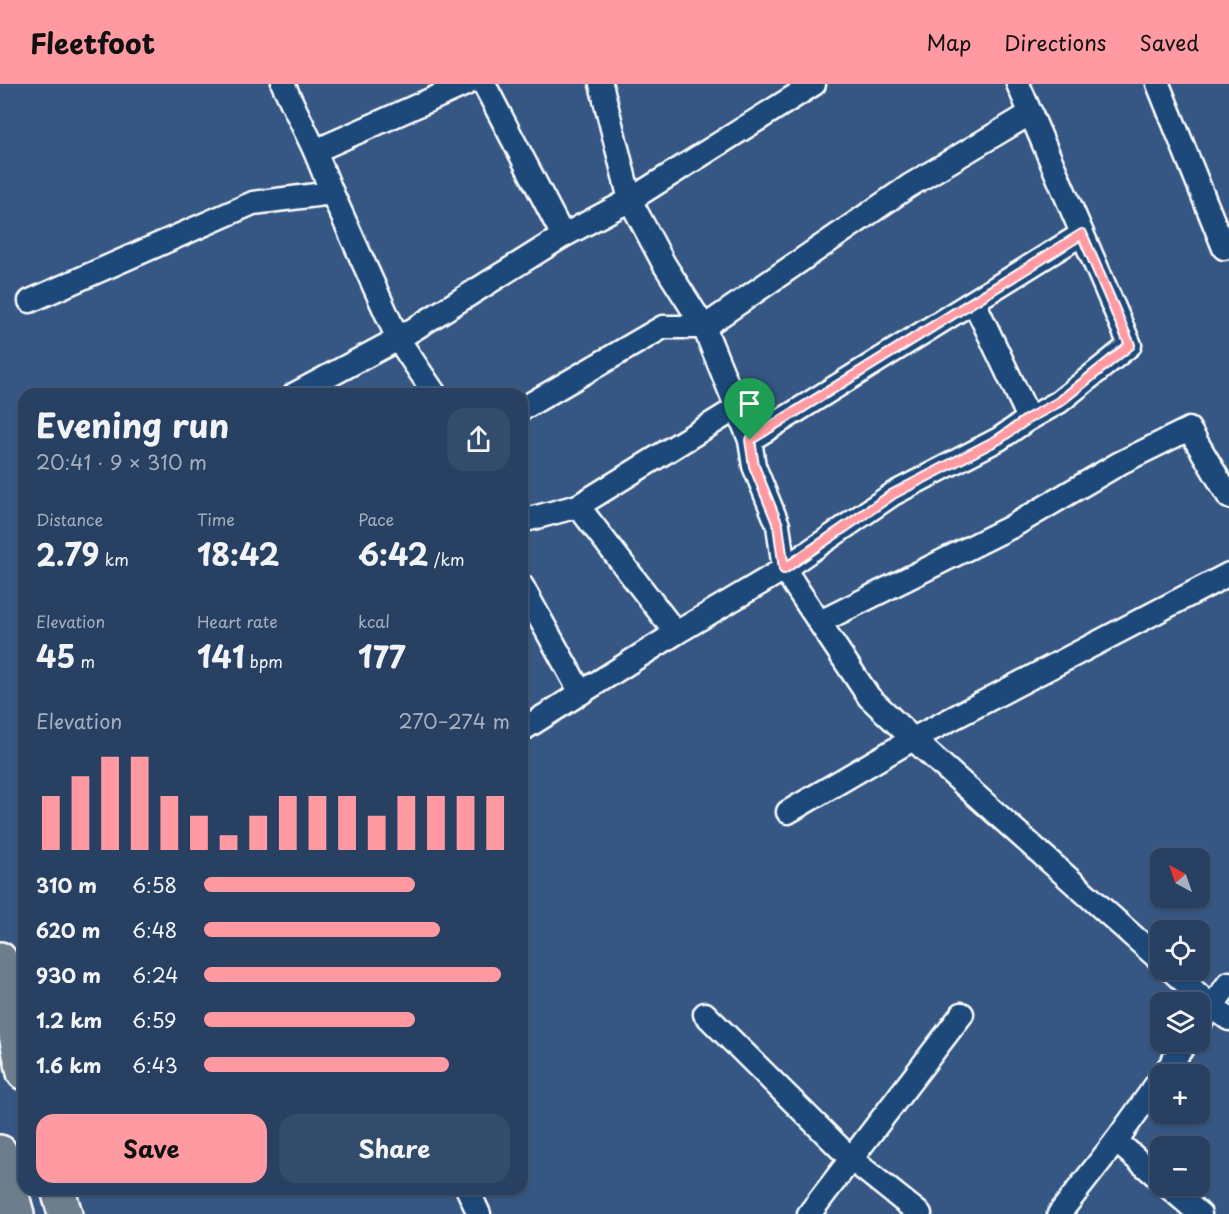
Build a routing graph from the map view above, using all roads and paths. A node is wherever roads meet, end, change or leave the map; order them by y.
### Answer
1 (283, 84) edge
2 (466, 84) edge
3 (484, 84) edge
4 (601, 84) edge
5 (813, 84) edge
6 (1018, 84) edge
7 (1158, 84) edge
8 (1030, 113) junction
9 (315, 151) junction
10 (332, 193) junction
11 (630, 200) junction
12 (1082, 234) junction
13 (563, 236) junction
14 (1224, 248) dead end
15 (30, 301) dead end
16 (974, 302) junction
17 (704, 327) junction
18 (398, 339) junction
19 (306, 388) edge
20 (431, 388) edge
21 (528, 406) edge
22 (737, 408) junction
23 (1029, 418) junction
24 (750, 440) junction
25 (1229, 497) edge
26 (578, 506) junction
27 (528, 519) edge
28 (1229, 574) edge
29 (789, 576) junction
30 (528, 597) edge
31 (823, 625) junction
32 (676, 633) junction
33 (581, 693) junction
34 (528, 726) edge
35 (913, 739) junction
36 (788, 812) dead end
37 (1150, 951) edge
38 (0, 958) edge
39 (1180, 980) edge
40 (1229, 983) edge
41 (705, 1014) dead end
42 (962, 1014) dead end
43 (1214, 1017) edge
44 (18, 1044) edge
45 (1150, 1093) edge
46 (1116, 1141) junction
47 (0, 1152) edge
48 (851, 1160) junction
49 (1150, 1170) edge
50 (59, 1195) edge
51 (470, 1195) edge
52 (1179, 1196) edge
53 (17, 1214) edge
54 (65, 1214) edge
55 (479, 1214) edge
56 (809, 1214) edge
57 (920, 1214) edge
58 (1059, 1214) edge
59 (1200, 1214) edge

1 - 9 street
2 - 9 street
3 - 13 street
4 - 11 street
5 - 11 street
6 - 8 street
7 - 14 street
8 - 12 street
8 - 17 street
9 - 10 street
10 - 15 street
10 - 18 street
11 - 13 street
11 - 17 street
12 - 16 street
12 - 23 street
13 - 18 street
16 - 23 street
16 - 24 street
17 - 21 street
17 - 22 street
18 - 19 street
18 - 20 street
22 - 24 street
22 - 26 street
23 - 29 street
24 - 29 street
25 - 31 street
26 - 27 street
26 - 32 street
28 - 35 street
29 - 31 street
29 - 32 street
30 - 33 street
31 - 35 street
32 - 33 street
33 - 34 street
35 - 36 street
35 - 37 street
38 - 44 highway
39 - 43 street
40 - 43 street
41 - 48 street
42 - 48 street
45 - 46 street
46 - 49 street
46 - 58 street
47 - 53 highway
48 - 56 street
48 - 57 street
50 - 54 highway
51 - 55 street
52 - 59 street

